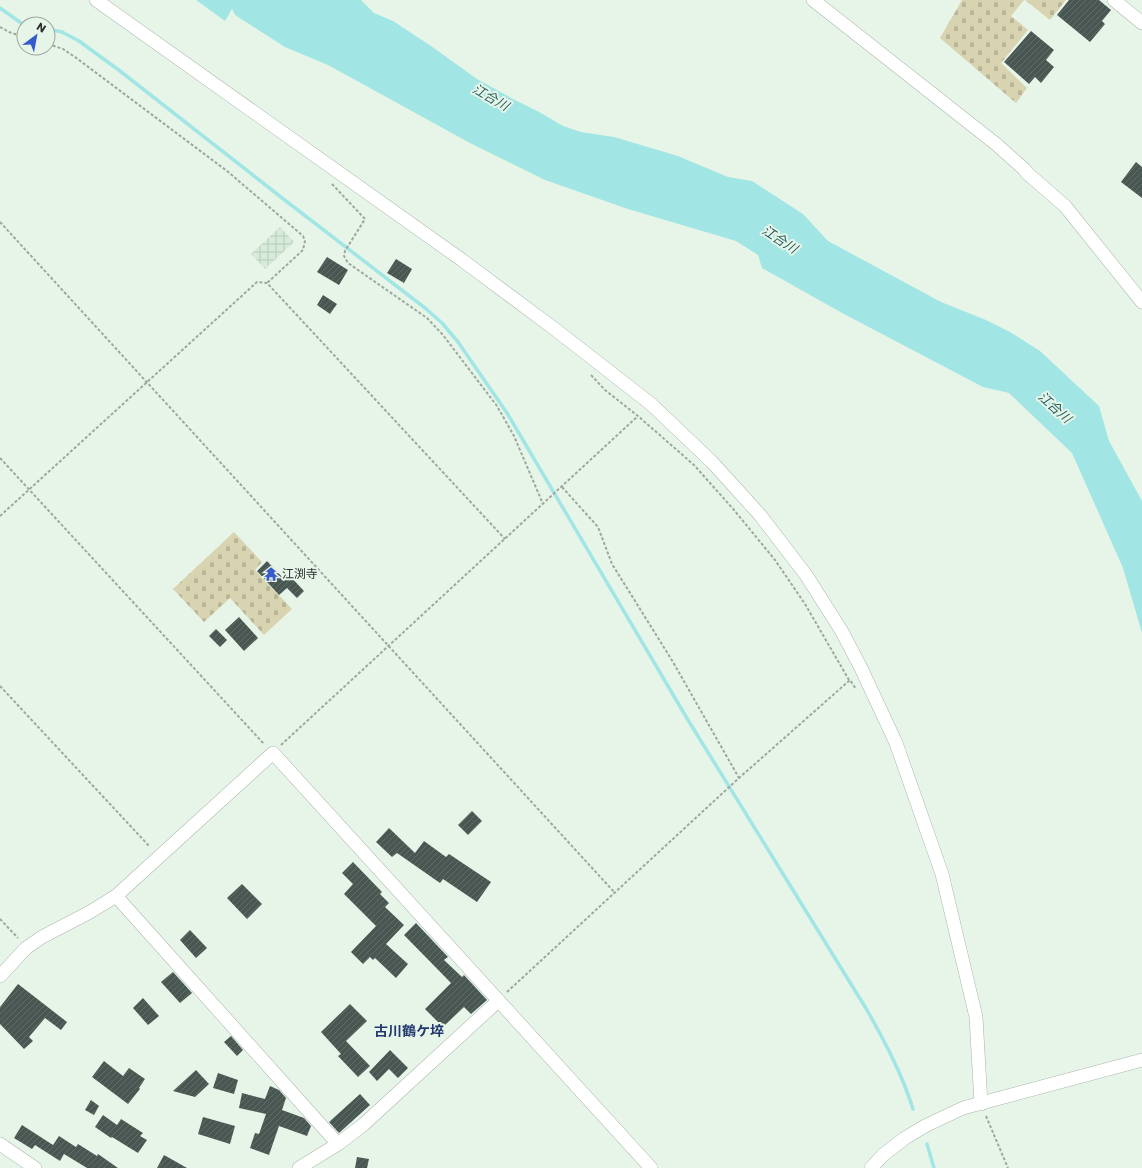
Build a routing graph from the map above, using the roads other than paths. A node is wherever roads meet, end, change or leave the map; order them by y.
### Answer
1 (96, 0) edge
2 (813, 0) edge
3 (1114, 0) edge
4 (1142, 23) edge
5 (1142, 302) edge
6 (116, 896) junction
7 (0, 976) edge
8 (498, 1001) junction
9 (1142, 1060) edge
10 (982, 1104) junction
11 (0, 1144) edge
12 (338, 1144) junction
13 (318, 1163) edge
14 (35, 1168) edge
15 (299, 1168) edge
16 (651, 1168) edge
17 (870, 1168) edge

1 - 10 street
2 - 5 street
3 - 4 street
6 - 7 street
6 - 8 street
6 - 12 street
8 - 12 street
8 - 16 street
9 - 10 street
10 - 17 street
11 - 14 street
12 - 13 street
13 - 15 street

